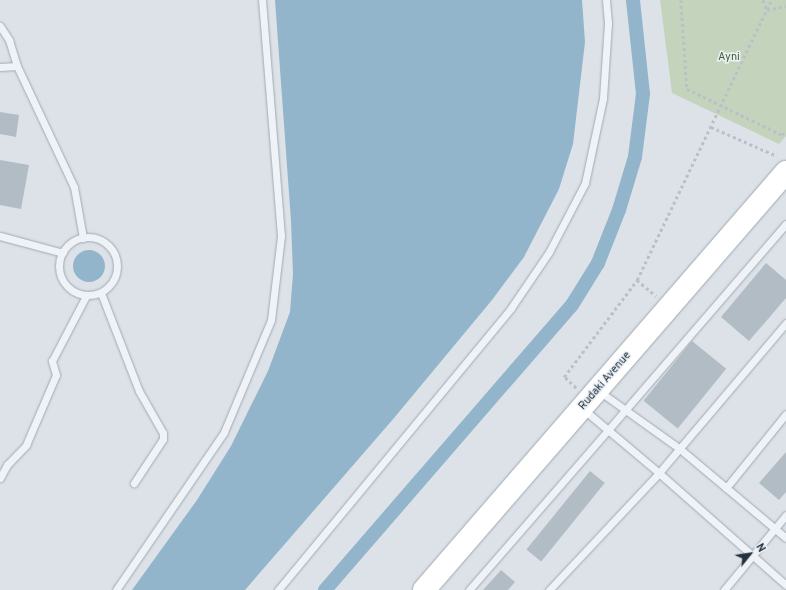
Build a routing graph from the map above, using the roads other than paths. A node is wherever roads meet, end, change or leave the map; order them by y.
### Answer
1 (262, 0) edge
2 (606, 0) edge
3 (0, 26) edge
4 (17, 66) junction
5 (0, 67) edge
6 (782, 164) edge
7 (786, 224) edge
8 (0, 236) edge
9 (83, 238) junction
10 (63, 253) junction
11 (101, 293) junction
12 (86, 296) junction
13 (786, 323) edge
14 (585, 396) junction
15 (624, 409) junction
16 (786, 414) edge
17 (608, 430) junction
18 (680, 449) junction
19 (660, 473) junction
20 (0, 478) edge
21 (134, 483) dead end
22 (726, 488) junction
23 (786, 515) edge
24 (774, 529) junction
25 (786, 538) edge
26 (752, 555) junction
27 (786, 585) edge
28 (116, 590) edge
29 (278, 590) edge
30 (424, 590) edge
31 (469, 590) edge
32 (549, 590) edge
33 (724, 590) edge

1 - 28 lane
2 - 29 lane
3 - 4 lane
4 - 5 lane
4 - 9 lane
6 - 14 highway, Rudaki Avenue
7 - 15 lane
8 - 10 lane
9 - 10 lane
9 - 11 lane
10 - 12 lane
11 - 12 lane
11 - 21 lane
12 - 20 lane
13 - 18 lane
14 - 15 lane
14 - 17 lane
14 - 30 highway, Rudaki Avenue
15 - 17 lane
15 - 18 lane
16 - 22 lane
17 - 19 lane
17 - 31 lane
18 - 19 lane
18 - 22 lane
19 - 26 lane
19 - 32 lane
22 - 24 lane
23 - 24 lane
24 - 25 lane
24 - 26 lane
26 - 27 lane
26 - 33 lane

